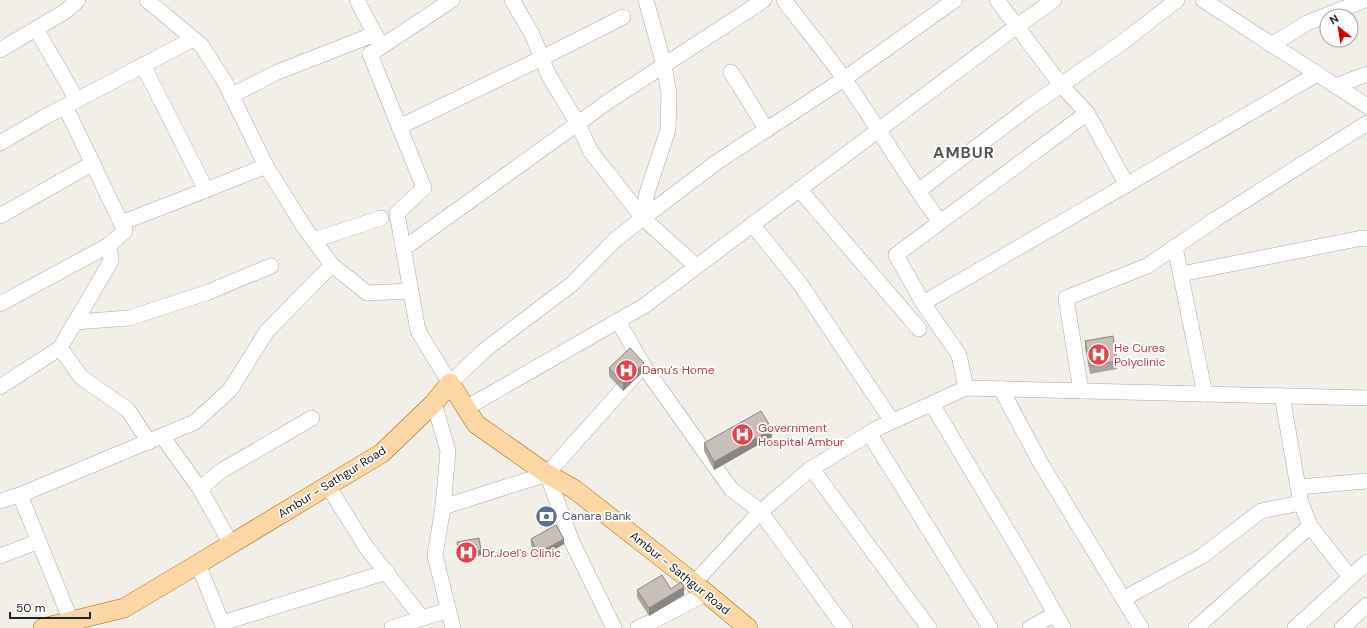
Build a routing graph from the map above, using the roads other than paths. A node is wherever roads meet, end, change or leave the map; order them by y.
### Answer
1 (78, 0) edge
2 (147, 0) edge
3 (357, 0) edge
4 (452, 0) edge
5 (512, 0) edge
6 (646, 0) edge
7 (784, 0) edge
8 (955, 0) edge
9 (997, 0) edge
10 (1054, 0) edge
11 (1177, 0) edge
12 (1365, 0) edge
13 (756, 2) edge
14 (1209, 2) edge
15 (623, 17) dead end
16 (1017, 26) junction
17 (36, 29) junction
18 (193, 39) junction
19 (378, 40) junction
20 (1271, 45) junction
21 (0, 50) edge
22 (542, 58) junction
23 (143, 65) junction
24 (664, 65) junction
25 (731, 72) dead end
26 (1317, 74) junction
27 (1367, 74) edge
28 (844, 79) junction
29 (1061, 85) junction
30 (1336, 86) junction
31 (232, 96) junction
32 (71, 103) junction
33 (1367, 106) edge
34 (1087, 113) junction
35 (1367, 123) edge
36 (578, 124) junction
37 (399, 127) junction
38 (878, 129) junction
39 (766, 130) junction
40 (0, 143) edge
41 (93, 163) junction
42 (266, 166) junction
43 (1126, 185) junction
44 (799, 189) junction
45 (206, 190) junction
46 (918, 191) junction
47 (0, 216) edge
48 (382, 218) dead end
49 (643, 218) junction
50 (940, 222) junction
51 (121, 223) junction
52 (752, 224) junction
53 (1367, 239) edge
54 (314, 240) junction
55 (109, 245) junction
56 (1175, 247) junction
57 (403, 249) junction
58 (332, 265) junction
59 (272, 266) dead end
60 (696, 266) junction
61 (1181, 274) junction
62 (411, 291) junction
63 (923, 303) junction
64 (0, 304) edge
65 (618, 321) junction
66 (75, 322) junction
67 (919, 329) dead end
68 (60, 348) junction
69 (643, 365) junction
70 (450, 384) junction
71 (0, 387) edge
72 (966, 388) junction
73 (1001, 389) junction
74 (1081, 391) junction
75 (1205, 394) junction
76 (1282, 396) junction
77 (1367, 398) edge
78 (434, 403) junction
79 (932, 404) junction
80 (466, 408) junction
81 (312, 418) dead end
82 (892, 422) junction
83 (869, 433) junction
84 (155, 439) junction
85 (812, 469) junction
86 (547, 474) junction
87 (1367, 481) edge
88 (328, 486) junction
89 (1298, 487) junction
90 (200, 489) junction
91 (20, 495) junction
92 (0, 501) edge
93 (1300, 503) junction
94 (443, 507) junction
95 (760, 512) junction
96 (1310, 526) junction
97 (38, 541) junction
98 (232, 544) junction
99 (0, 556) edge
100 (1367, 562) edge
101 (198, 564) junction
102 (387, 572) junction
103 (1350, 577) junction
104 (701, 588) junction
105 (1123, 599) junction
106 (1367, 605) edge
107 (448, 610) junction
108 (1055, 614) junction
109 (422, 618) junction
110 (71, 621) junction
111 (223, 625) edge
112 (43, 628) edge
113 (392, 628) edge
114 (453, 628) edge
115 (614, 628) edge
116 (638, 628) edge
117 (748, 628) edge
118 (845, 628) edge
119 (929, 628) edge
120 (990, 628) edge
121 (1030, 628) edge
122 (1063, 628) edge
123 (1141, 628) edge
124 (1196, 628) edge
125 (1295, 628) edge
126 (1342, 628) edge

1 - 17 street
2 - 18 street
3 - 19 street
4 - 19 street
5 - 22 street
6 - 24 street
7 - 28 street
8 - 28 street
9 - 16 street
10 - 16 street
11 - 29 street
12 - 20 street
13 - 24 street
14 - 20 street
15 - 22 street
16 - 29 street
16 - 38 street
17 - 21 street
17 - 32 street
18 - 23 street
18 - 31 street
19 - 31 street
19 - 37 street
20 - 26 street
22 - 36 street
22 - 37 street
23 - 32 street
23 - 45 street
24 - 36 street
24 - 49 street
25 - 39 street
26 - 30 street
26 - 43 street
27 - 30 street
28 - 38 street
28 - 39 street
29 - 34 street
29 - 46 street
30 - 33 street
31 - 42 street
32 - 40 street
32 - 41 street
34 - 43 street
34 - 50 street
35 - 56 street
36 - 49 street
36 - 57 street
37 - 57 street
38 - 44 street
38 - 46 street
39 - 49 street
41 - 47 street
41 - 51 street
42 - 45 street
42 - 54 street
43 - 63 street
44 - 52 street
44 - 67 street
45 - 51 street
46 - 50 street
48 - 54 street
49 - 60 street
49 - 70 street
50 - 63 street
51 - 55 street
52 - 60 street
52 - 82 street
53 - 61 street
54 - 58 street
55 - 64 street
55 - 66 street
56 - 61 street
56 - 74 street
57 - 62 street
58 - 62 street
58 - 84 street
59 - 66 street
60 - 65 street
61 - 75 street
62 - 70 street
63 - 72 street
65 - 69 street
65 - 80 street
66 - 68 street
68 - 71 street
68 - 84 street
69 - 86 street
69 - 95 street
70 - 78 main road, Ambur - Sathgur Road
70 - 80 main road, Ambur - Sathgur Road
72 - 73 street
72 - 79 street
73 - 74 street
73 - 105 street
74 - 75 street
75 - 76 street
76 - 77 street
76 - 89 street
78 - 88 main road, Ambur - Sathgur Road
78 - 94 street
79 - 82 street
79 - 108 street
80 - 86 main road, Ambur - Sathgur Road
81 - 90 street
82 - 83 street
83 - 85 street
83 - 120 street
84 - 90 street
84 - 91 street
85 - 95 street
85 - 119 street
86 - 94 street
86 - 104 main road, Ambur - Sathgur Road
86 - 115 street
87 - 89 street
88 - 98 main road, Ambur - Sathgur Road
88 - 102 street
89 - 93 street
90 - 98 street
91 - 92 street
91 - 97 street
93 - 96 street
93 - 105 street
94 - 107 street
95 - 104 street
95 - 118 street
96 - 103 street
96 - 124 street
97 - 99 street
97 - 110 street
98 - 101 main road, Ambur - Sathgur Road
100 - 103 street
101 - 110 main road, Ambur - Sathgur Road
101 - 111 street
102 - 109 street
102 - 111 street
103 - 125 street
104 - 116 street
104 - 117 main road, Ambur - Sathgur Road
105 - 123 street
106 - 126 street
107 - 109 street
107 - 114 street
108 - 121 street
108 - 122 street
109 - 113 street
110 - 112 main road, Ambur - Sathgur Road

